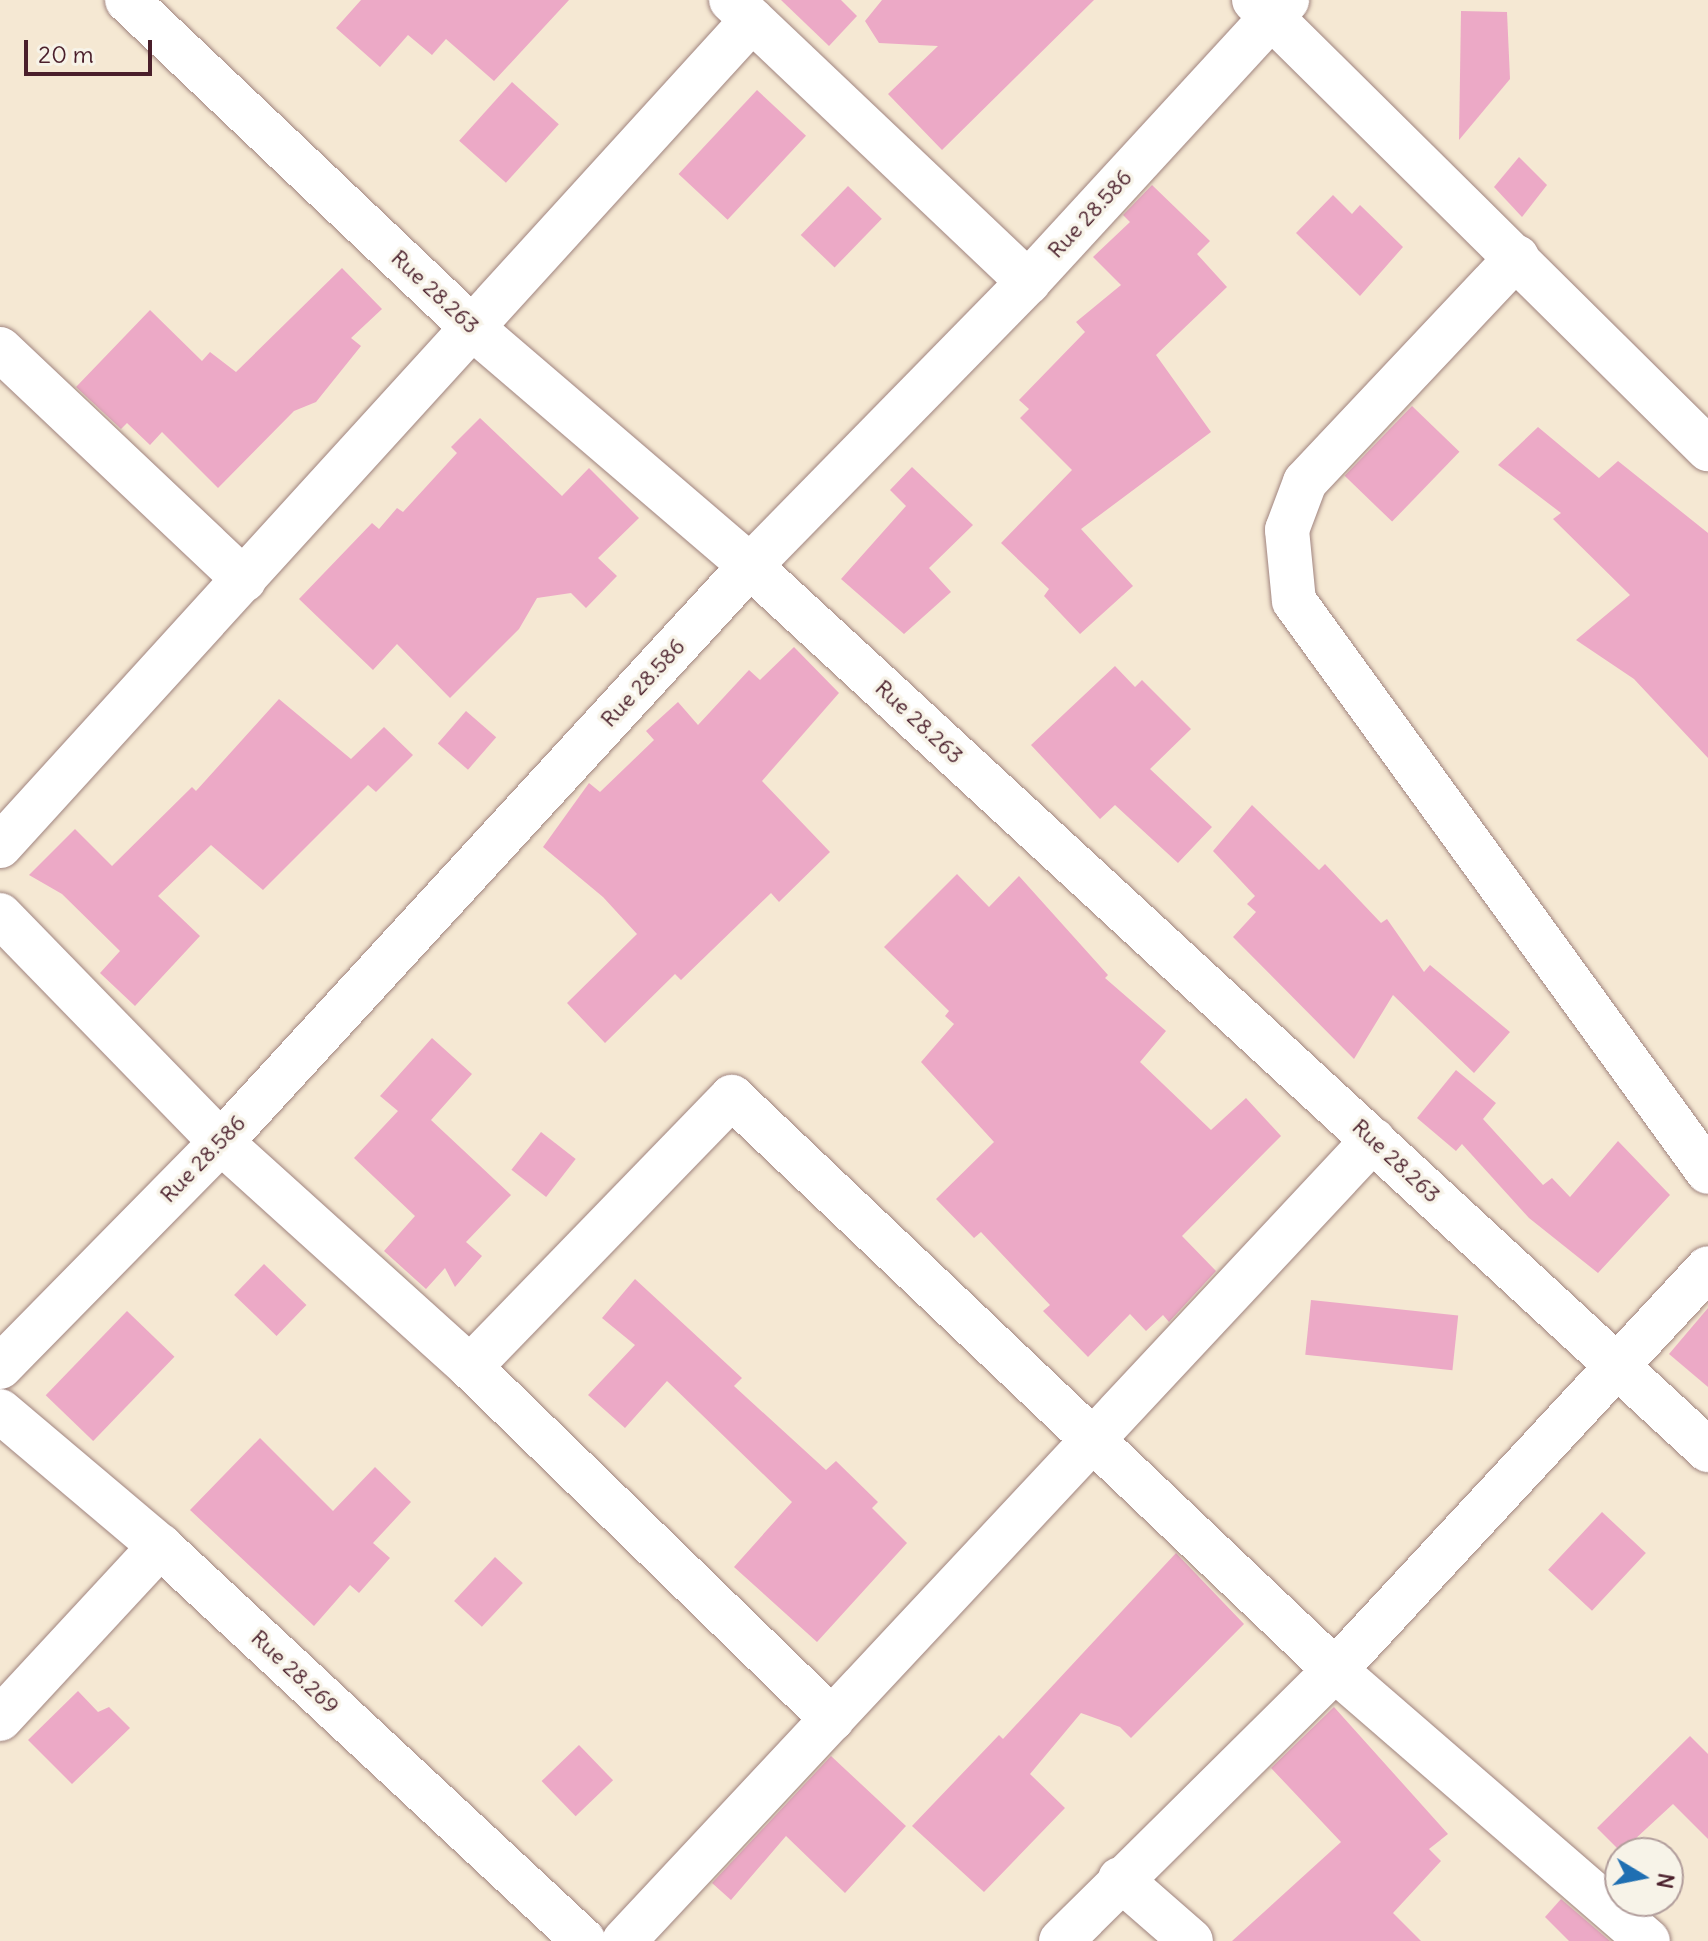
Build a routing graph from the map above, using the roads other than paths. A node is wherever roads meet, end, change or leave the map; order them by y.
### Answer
1 (127, 0) edge
2 (1271, 5) edge
3 (742, 10) edge
4 (1517, 257) junction
5 (1028, 282) junction
6 (475, 330) junction
7 (0, 349) edge
8 (1708, 449) edge
9 (750, 566) junction
10 (244, 580) junction
11 (0, 846) edge
12 (0, 915) edge
13 (1373, 1140) junction
14 (221, 1142) junction
15 (1708, 1172) edge
16 (1708, 1268) edge
17 (1618, 1366) junction
18 (0, 1367) edge
19 (470, 1367) junction
20 (0, 1411) edge
21 (1093, 1440) junction
22 (1708, 1450) edge
23 (160, 1546) junction
24 (1335, 1670) junction
25 (0, 1719) edge
26 (832, 1719) junction
27 (1120, 1879) junction
28 (584, 1941) edge
29 (624, 1941) edge
30 (1061, 1941) edge
31 (1191, 1941) edge
32 (1648, 1941) edge

1 - 6 street, Rue 28.263
2 - 4 street
2 - 5 street, Rue 28.586
3 - 5 street
3 - 6 street
4 - 8 street
4 - 15 street
5 - 9 street, Rue 28.586
6 - 9 street, Rue 28.263
6 - 10 street
7 - 10 street
9 - 13 street, Rue 28.263
9 - 14 street, Rue 28.586
10 - 11 street
12 - 14 street
13 - 17 street, Rue 28.263
13 - 21 street
14 - 18 street, Rue 28.586
14 - 19 street
16 - 17 street
17 - 22 street, Rue 28.263
17 - 24 street
19 - 21 street
19 - 26 street
20 - 23 street, Rue 28.269
21 - 24 street
21 - 26 street
23 - 25 street
23 - 28 street, Rue 28.269
24 - 27 street
24 - 32 street
26 - 29 street
27 - 30 street
27 - 31 street

